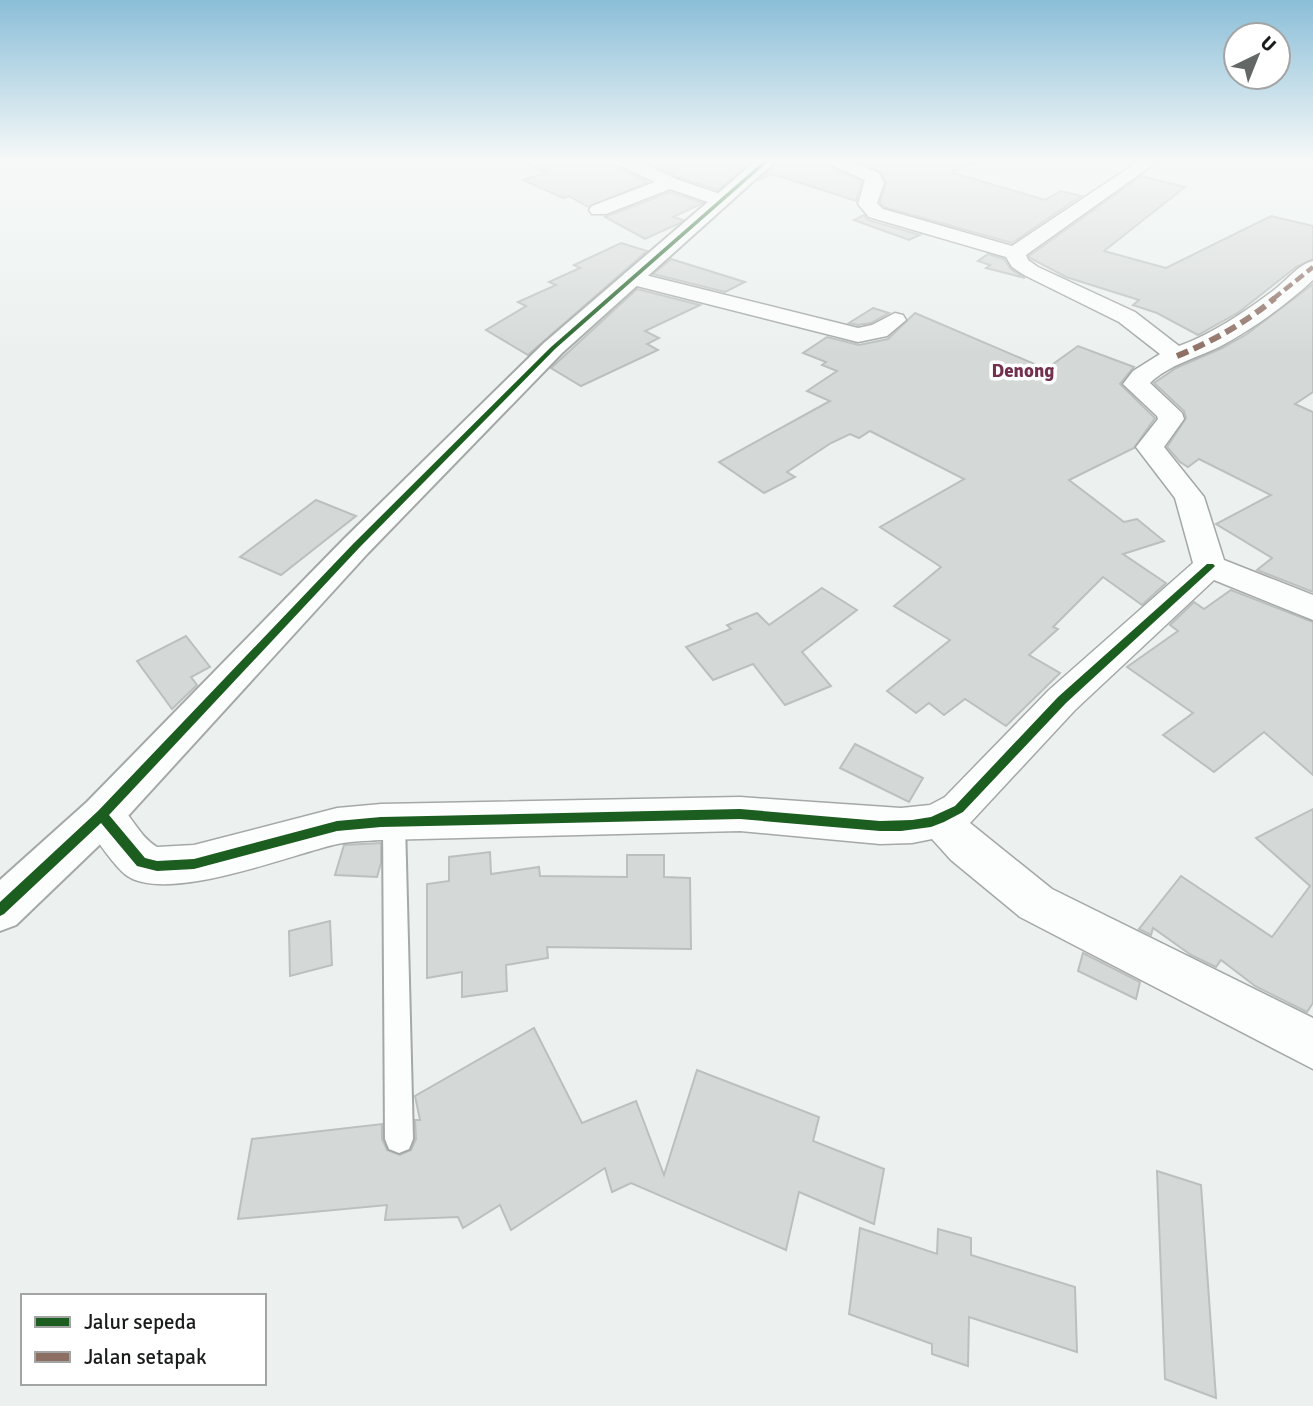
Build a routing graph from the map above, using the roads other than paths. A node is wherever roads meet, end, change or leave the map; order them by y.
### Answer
1 (695, 225) edge
2 (917, 225) edge
3 (1057, 225) edge
4 (1015, 253) junction
5 (1313, 267) edge
6 (634, 278) junction
7 (895, 320) dead end
8 (1177, 356) junction
9 (1210, 566) junction
10 (1313, 608) edge
11 (102, 816) junction
12 (941, 821) junction
13 (394, 822) junction
14 (0, 911) edge
15 (1313, 1044) edge
16 (399, 1139) dead end

1 - 6 street
2 - 4 street
3 - 4 street
4 - 8 street
5 - 8 street
6 - 7 street
6 - 11 street
8 - 9 street
9 - 10 street
9 - 12 street
11 - 13 street
11 - 14 street
12 - 13 street
12 - 15 street
13 - 16 lane

